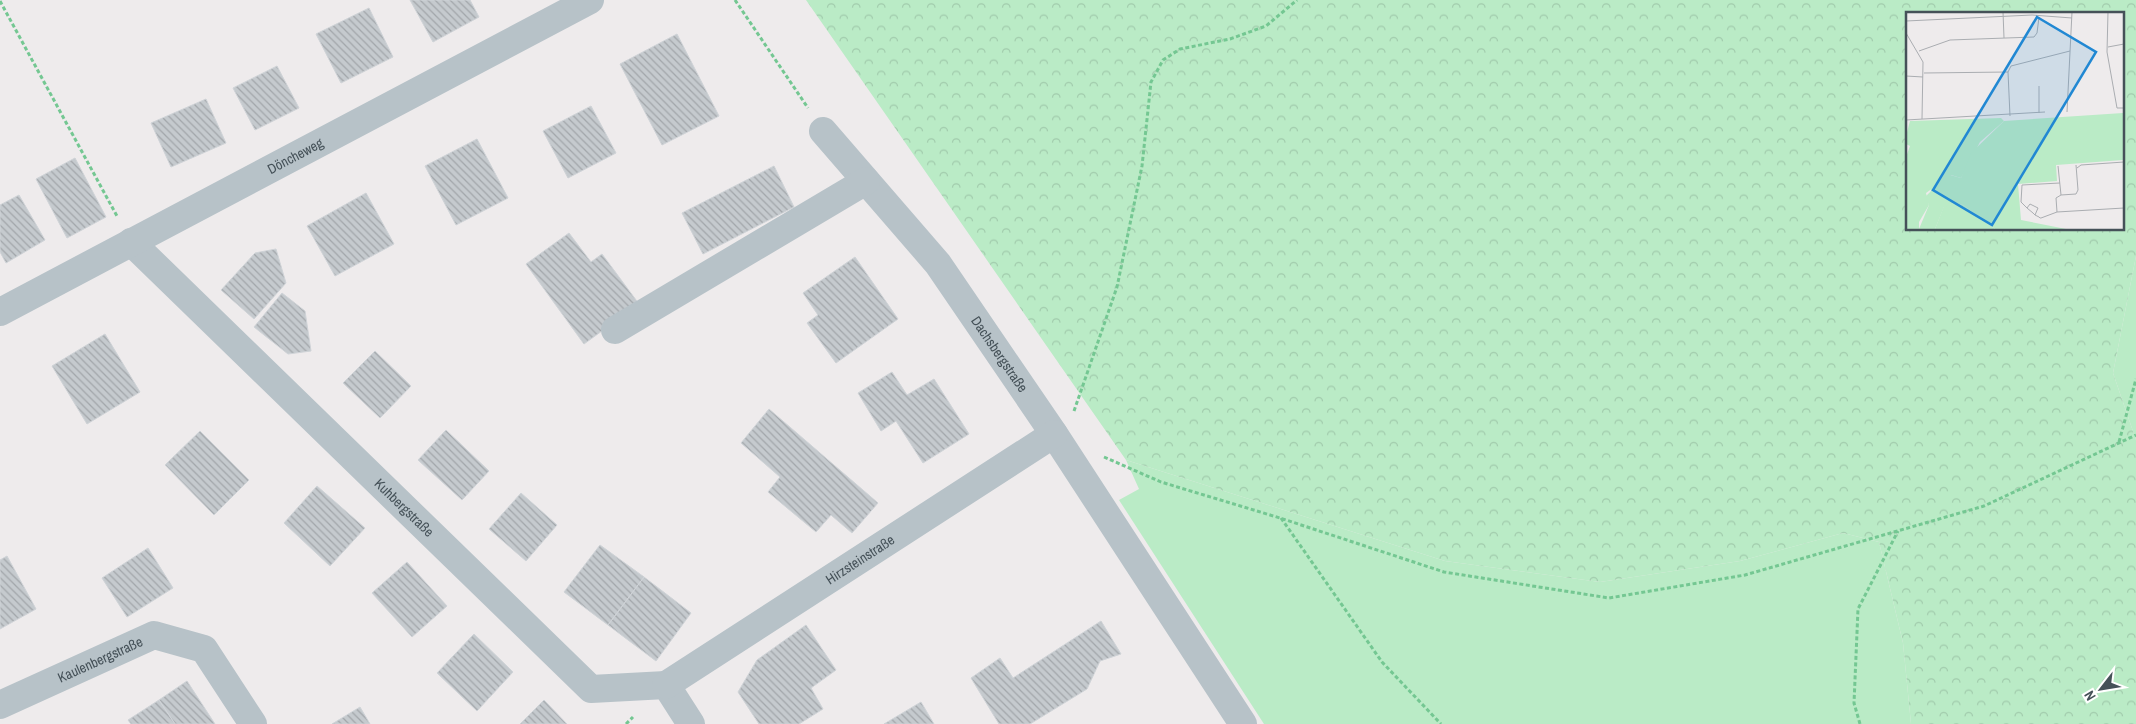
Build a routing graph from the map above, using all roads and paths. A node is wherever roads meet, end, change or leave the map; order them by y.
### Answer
1 (590, 0) edge
2 (735, 0) edge
3 (1297, 0) edge
4 (0, 1) edge
5 (823, 131) joint
6 (866, 181) junction
7 (131, 242) junction
8 (0, 312) edge
9 (615, 330) dead end
10 (2136, 379) edge
11 (1054, 434) junction
12 (2136, 436) edge
13 (2119, 443) junction
14 (1098, 454) dead end
15 (1280, 518) junction
16 (1898, 530) junction
17 (666, 685) junction
18 (0, 705) edge
19 (253, 724) edge
20 (691, 724) edge
21 (1243, 724) edge
22 (1441, 724) edge
23 (1860, 724) edge

1 - 7 street, Döncheweg
2 - 5 path
3 - 11 path
4 - 7 path
5 - 6 street, Dachsbergstraße
6 - 9 street
6 - 11 street, Dachsbergstraße
7 - 8 street, Döncheweg
7 - 17 street, Kuhbergstraße
10 - 13 path
11 - 17 street, Hirzsteinstraße
11 - 21 street, Dachsbergstraße
12 - 13 path
13 - 16 path
14 - 15 path
15 - 16 path
15 - 22 path
16 - 23 path
17 - 20 street
18 - 19 street, Kaulenbergstraße

